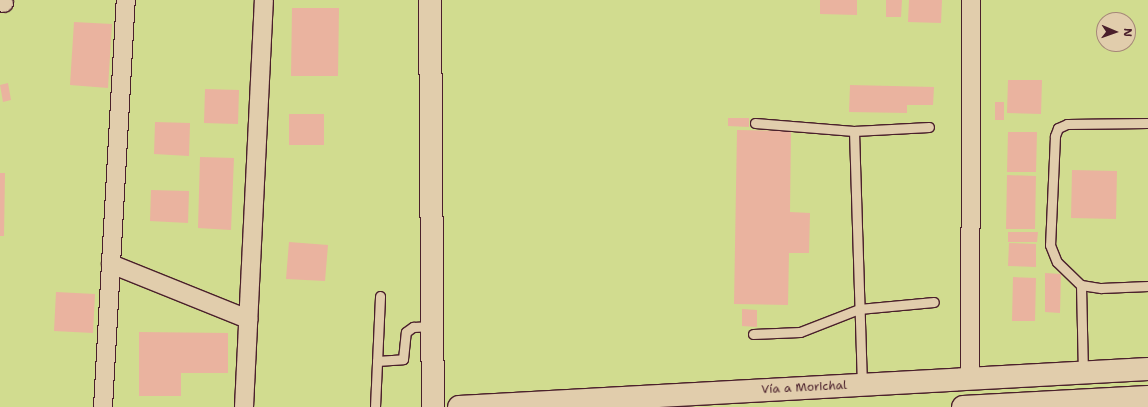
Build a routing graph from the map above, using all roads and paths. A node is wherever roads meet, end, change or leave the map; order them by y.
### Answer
1 (126, 0) edge
2 (264, 0) edge
3 (430, 0) edge
4 (971, 0) edge
5 (755, 123) dead end
6 (1148, 123) edge
7 (929, 127) dead end
8 (854, 130) junction
9 (111, 264) junction
10 (1081, 284) junction
11 (1148, 286) edge
12 (380, 296) dead end
13 (934, 302) dead end
14 (859, 309) junction
15 (248, 319) junction
16 (432, 326) junction
17 (754, 334) dead end
18 (377, 361) junction
19 (1148, 369) edge
20 (1083, 373) junction
21 (970, 378) junction
22 (862, 384) junction
23 (1148, 397) edge
24 (433, 406) edge
25 (103, 407) edge
26 (244, 407) edge
27 (375, 407) edge
28 (459, 407) edge
29 (963, 407) edge

1 - 9 street
2 - 15 street
3 - 16 street
4 - 21 street
5 - 8 lane
6 - 10 lane
7 - 8 lane
8 - 14 lane
9 - 15 street
9 - 25 street
10 - 11 lane
10 - 20 lane
12 - 18 lane
13 - 14 lane
14 - 17 lane
14 - 22 lane
15 - 26 street
16 - 18 lane
16 - 24 street
18 - 27 lane
19 - 20 street, Vía a Morichal
20 - 21 street, Vía a Morichal
21 - 22 street, Vía a Morichal
22 - 28 street, Vía a Morichal
23 - 29 street

